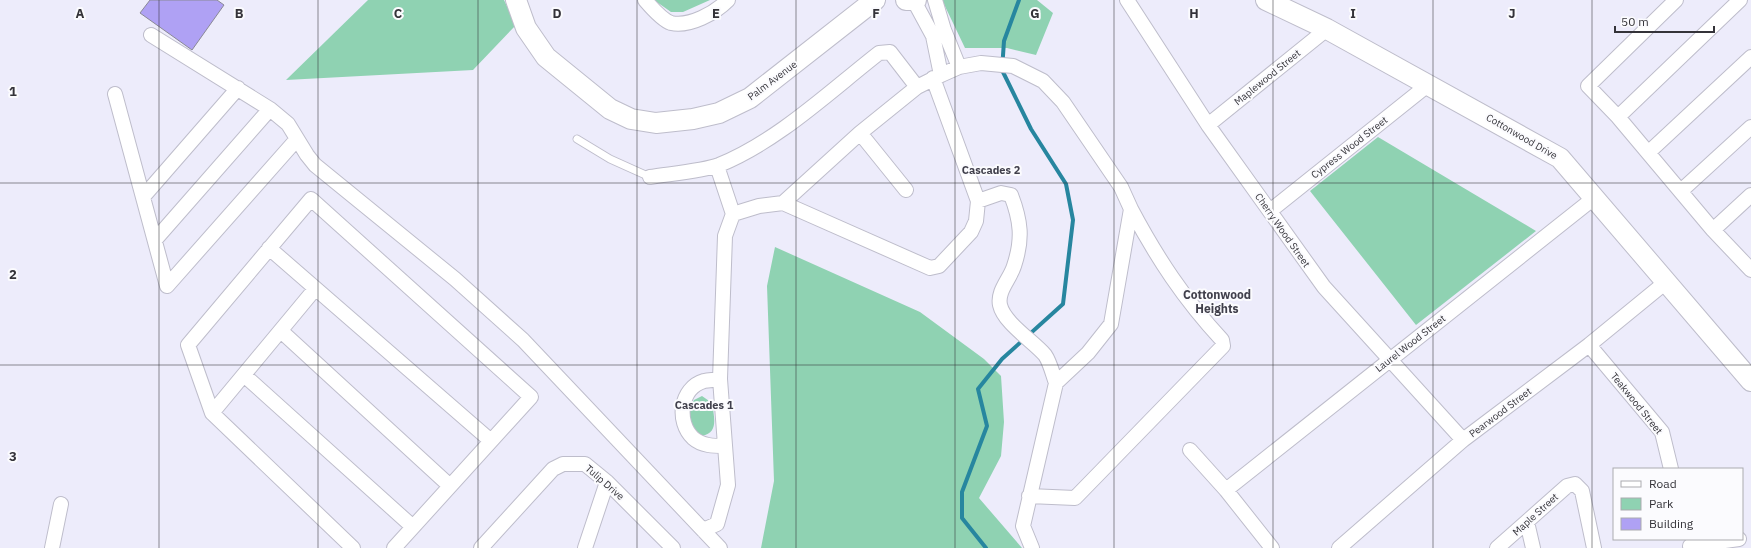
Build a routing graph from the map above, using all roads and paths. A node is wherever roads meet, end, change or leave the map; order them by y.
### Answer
1 (516, 0) edge
2 (645, 0) edge
3 (728, 0) edge
4 (875, 0) edge
5 (912, 0) edge
6 (935, 0) edge
7 (1127, 0) edge
8 (1266, 0) edge
9 (1676, 0) edge
10 (1740, 0) edge
11 (1327, 29) junction
12 (151, 35) dead end
13 (1751, 58) edge
14 (959, 67) junction
15 (937, 76) junction
16 (1429, 84) junction
17 (917, 87) junction
18 (238, 88) junction
19 (115, 94) dead end
20 (270, 110) junction
21 (1618, 117) junction
22 (1208, 124) junction
23 (1751, 127) edge
24 (860, 133) junction
25 (297, 139) junction
26 (577, 139) dead end
27 (1649, 152) junction
28 (717, 166) junction
29 (650, 176) joint
30 (906, 190) dead end
31 (1682, 190) junction
32 (1751, 196) edge
33 (142, 197) junction
34 (1594, 198) junction
35 (978, 200) junction
36 (783, 203) junction
37 (1131, 209) junction
38 (1270, 211) junction
39 (733, 214) junction
40 (1714, 230) junction
41 (155, 240) junction
42 (269, 248) junction
43 (1750, 266) edge
44 (1666, 282) junction
45 (316, 289) junction
46 (281, 331) junction
47 (1589, 345) junction
48 (1389, 359) junction
49 (244, 375) junction
50 (720, 379) junction
51 (1751, 381) edge
52 (1056, 383) junction
53 (212, 413) junction
54 (1463, 440) junction
55 (491, 441) junction
56 (725, 446) junction
57 (1190, 450) dead end
58 (1671, 468) edge
59 (607, 482) junction
60 (450, 486) junction
61 (1226, 490) junction
62 (1029, 496) junction
63 (61, 504) dead end
64 (1527, 522) junction
65 (413, 527) junction
66 (703, 530) junction
67 (1731, 540) edge
68 (660, 542) edge
69 (1690, 544) edge
70 (52, 548) edge
71 (353, 548) edge
72 (394, 548) edge
73 (481, 548) edge
74 (584, 548) edge
75 (673, 548) edge
76 (720, 548) edge
77 (1032, 548) edge
78 (1272, 548) edge
79 (1339, 548) edge
80 (1497, 548) edge
81 (1533, 548) edge
82 (1594, 548) edge

1 - 4 street, Palm Avenue
2 - 3 street
5 - 15 street
6 - 14 street
7 - 22 street, Cherry Wood Street
8 - 11 street, Cottonwood Drive
9 - 21 street
10 - 21 street
11 - 16 street, Cottonwood Drive
11 - 22 street, Maplewood Street
12 - 18 street
13 - 27 street
14 - 15 street
14 - 37 street
15 - 17 street
15 - 35 street
16 - 34 street, Cottonwood Drive
16 - 38 street, Cypress Wood Street
17 - 24 street
17 - 28 street
18 - 20 street
18 - 33 street
19 - 33 street
20 - 25 street
20 - 41 street
21 - 27 street
22 - 38 street, Cherry Wood Street
23 - 31 street
24 - 30 street
24 - 36 street
25 - 41 street
25 - 66 street
26 - 29 lane
27 - 31 street
28 - 29 street
28 - 39 street
31 - 40 street
32 - 40 street
33 - 41 street
34 - 44 street, Cottonwood Drive
34 - 48 street, Laurel Wood Street
35 - 36 street
35 - 52 street
36 - 39 street
37 - 52 street
37 - 62 street
38 - 48 street, Cherry Wood Street
39 - 50 street
40 - 43 street
42 - 45 street
42 - 53 street
42 - 55 street
44 - 47 street, Pearwood Street
44 - 51 street, Cottonwood Drive
45 - 46 street
45 - 55 street
46 - 49 street
46 - 60 street
47 - 54 street, Pearwood Street
47 - 58 street, Teakwood Street
48 - 54 street, Cherry Wood Street
48 - 61 street, Laurel Wood Street
49 - 53 street
49 - 65 street
50 - 56 street
50 - 56 street
52 - 62 street
53 - 71 street
54 - 79 street, Pearwood Street
55 - 60 street
56 - 66 street
57 - 61 street
59 - 68 street, Tulip Drive
59 - 73 street, Tulip Drive
59 - 74 street
60 - 65 street
61 - 78 street
62 - 77 street
63 - 70 street
64 - 80 street, Maple Street
64 - 81 street
64 - 82 street, Maple Street
65 - 72 street
66 - 76 street
67 - 69 street
68 - 75 street, Tulip Drive

